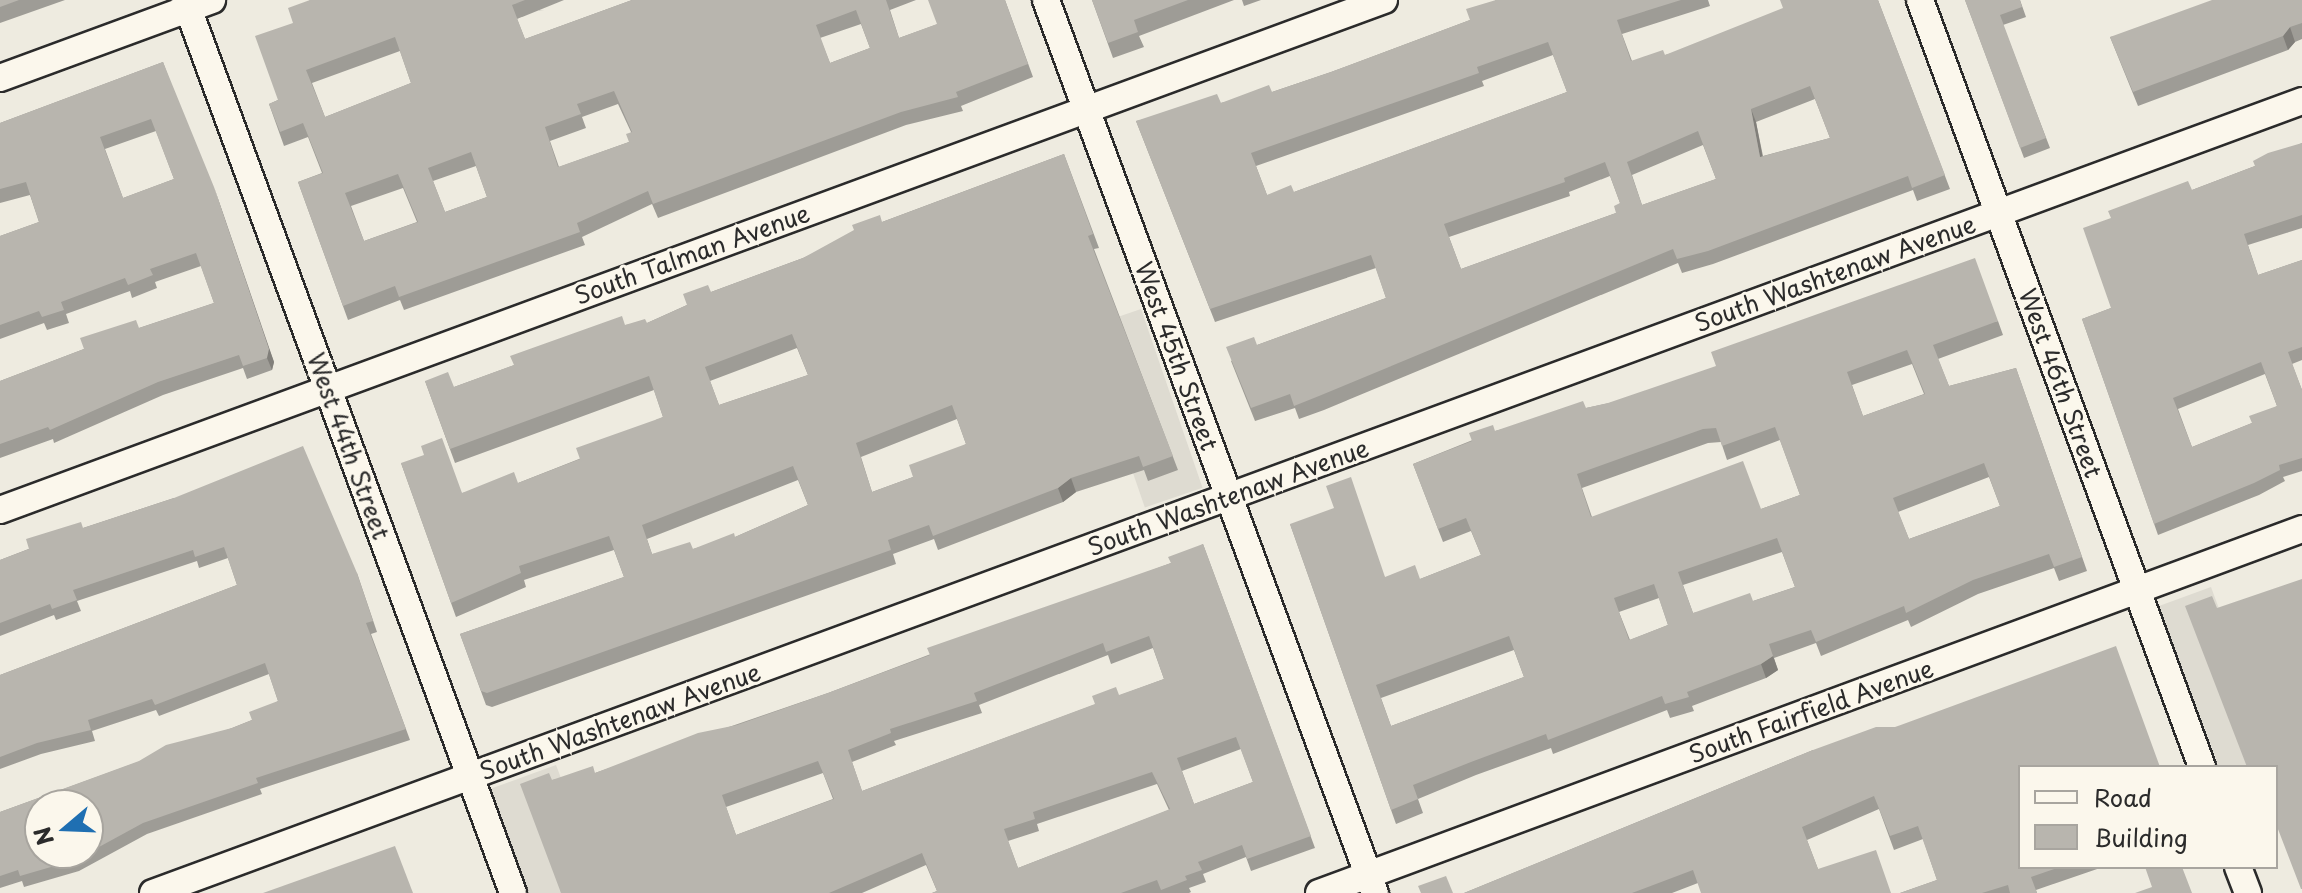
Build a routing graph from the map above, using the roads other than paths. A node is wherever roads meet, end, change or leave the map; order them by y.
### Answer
1 (1046, 0) edge
2 (1384, 0) edge
3 (1920, 0) edge
4 (195, 3) edge
5 (0, 78) edge
6 (2302, 101) edge
7 (1087, 110) junction
8 (1998, 212) junction
9 (327, 388) junction
10 (1229, 496) junction
11 (0, 510) edge
12 (2302, 529) edge
13 (2137, 590) junction
14 (2201, 765) edge
15 (470, 776) junction
16 (2239, 869) edge
17 (1372, 884) edge
18 (153, 893) edge
19 (513, 893) edge
20 (1319, 893) edge
21 (2248, 893) edge

1 - 7 street, West 45th Street
2 - 7 street, South Talman Avenue
3 - 8 street, West 46th Street
4 - 5 street
4 - 9 street, West 44th Street
6 - 8 street, South Washtenaw Avenue
7 - 9 street, South Talman Avenue
7 - 10 street, West 45th Street
8 - 10 street, South Washtenaw Avenue
8 - 13 street, West 46th Street
9 - 11 street, South Talman Avenue
9 - 15 street, West 44th Street
10 - 15 street, South Washtenaw Avenue
10 - 17 street, West 45th Street
12 - 13 street, South Fairfield Avenue
13 - 14 street, West 46th Street
13 - 17 street, South Fairfield Avenue
15 - 18 street, South Washtenaw Avenue
15 - 19 street, West 44th Street
16 - 21 street
17 - 20 street, South Fairfield Avenue

